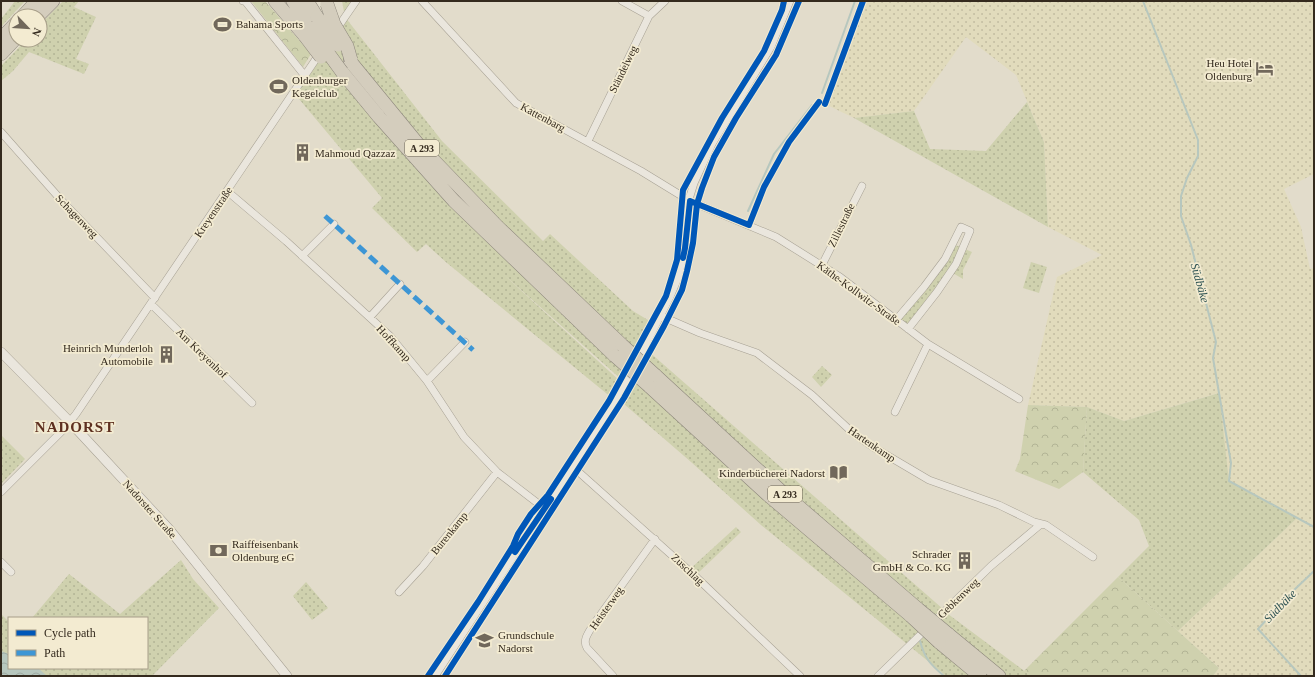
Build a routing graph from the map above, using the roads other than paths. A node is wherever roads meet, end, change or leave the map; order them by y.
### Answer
1 (244, 1) edge
2 (275, 1) edge
3 (293, 1) edge
4 (307, 1) edge
5 (356, 1) edge
6 (422, 1) edge
7 (622, 1) edge
8 (666, 1) edge
9 (790, 1) edge
10 (327, 3) edge
11 (649, 16) junction
12 (311, 27) junction
13 (8, 47) edge
14 (1, 54) edge
15 (346, 67) junction
16 (306, 76) junction
17 (1, 132) edge
18 (588, 141) junction
19 (862, 186) dead end
20 (227, 191) junction
21 (690, 201) junction
22 (334, 224) dead end
23 (302, 256) junction
24 (822, 265) junction
25 (400, 284) dead end
26 (153, 301) junction
27 (661, 316) junction
28 (370, 317) junction
29 (896, 320) junction
30 (908, 329) junction
31 (465, 342) dead end
32 (928, 344) junction
33 (618, 350) junction
34 (1, 352) edge
35 (427, 381) junction
36 (1020, 399) dead end
37 (252, 403) dead end
38 (895, 412) dead end
39 (70, 422) junction
40 (572, 466) junction
41 (497, 472) junction
42 (1, 492) edge
43 (544, 508) junction
44 (1041, 524) junction
45 (655, 539) junction
46 (1093, 557) dead end
47 (1, 562) edge
48 (11, 572) dead end
49 (399, 592) dead end
50 (944, 638) junction
51 (287, 676) edge
52 (435, 676) edge
53 (613, 676) edge
54 (800, 676) edge
55 (878, 676) edge
56 (980, 676) edge
57 (999, 676) edge

1 - 16 street
2 - 12 highway
3 - 12 highway, A 293
4 - 12 highway, A 293
5 - 16 street, Kreyenstraße
6 - 18 street, Kattenbarg
7 - 11 street
8 - 11 street, Ständelweg
9 - 21 street
10 - 15 highway, bridge
11 - 18 street, Ständelweg
12 - 15 highway, A 293, bridge
13 - 14 highway
15 - 33 highway, A 293
15 - 33 highway, A 293
16 - 20 street, Kreyenstraße
17 - 26 street, Schagenweg
18 - 21 street, Kattenbarg
19 - 24 street, Zillestraße
20 - 23 street, Hoffkamp
20 - 26 street, Kreyenstraße
21 - 24 street, Käthe-Kollwitz-Straße
21 - 27 street
22 - 23 street
23 - 28 street, Hoffkamp
24 - 29 street, Käthe-Kollwitz-Straße
25 - 28 street
26 - 37 street, Am Kreyenhof
26 - 39 street, Kreyenstraße
27 - 40 street
27 - 44 street, Hartenkamp
28 - 35 street, Hoffkamp
29 - 30 street, Käthe-Kollwitz-Straße
29 - 30 street
30 - 32 street, Käthe-Kollwitz-Straße
31 - 35 street
32 - 36 street, Käthe-Kollwitz-Straße
32 - 38 street
33 - 50 highway, A 293, bridge
34 - 39 street, Nadorster Straße
35 - 41 street, Hoffkamp
39 - 42 street, Kreyenstraße
39 - 51 street, Nadorster Straße
40 - 43 street
40 - 45 street, Zuschlag
41 - 43 street, Hoffkamp
41 - 49 street, Burenkamp
43 - 52 street
44 - 46 street, Hartenkamp
44 - 55 street, Gebkenweg
45 - 53 street, Heisterweg
45 - 54 street, Zuschlag
47 - 48 street
50 - 56 highway, A 293
50 - 57 highway, A 293

